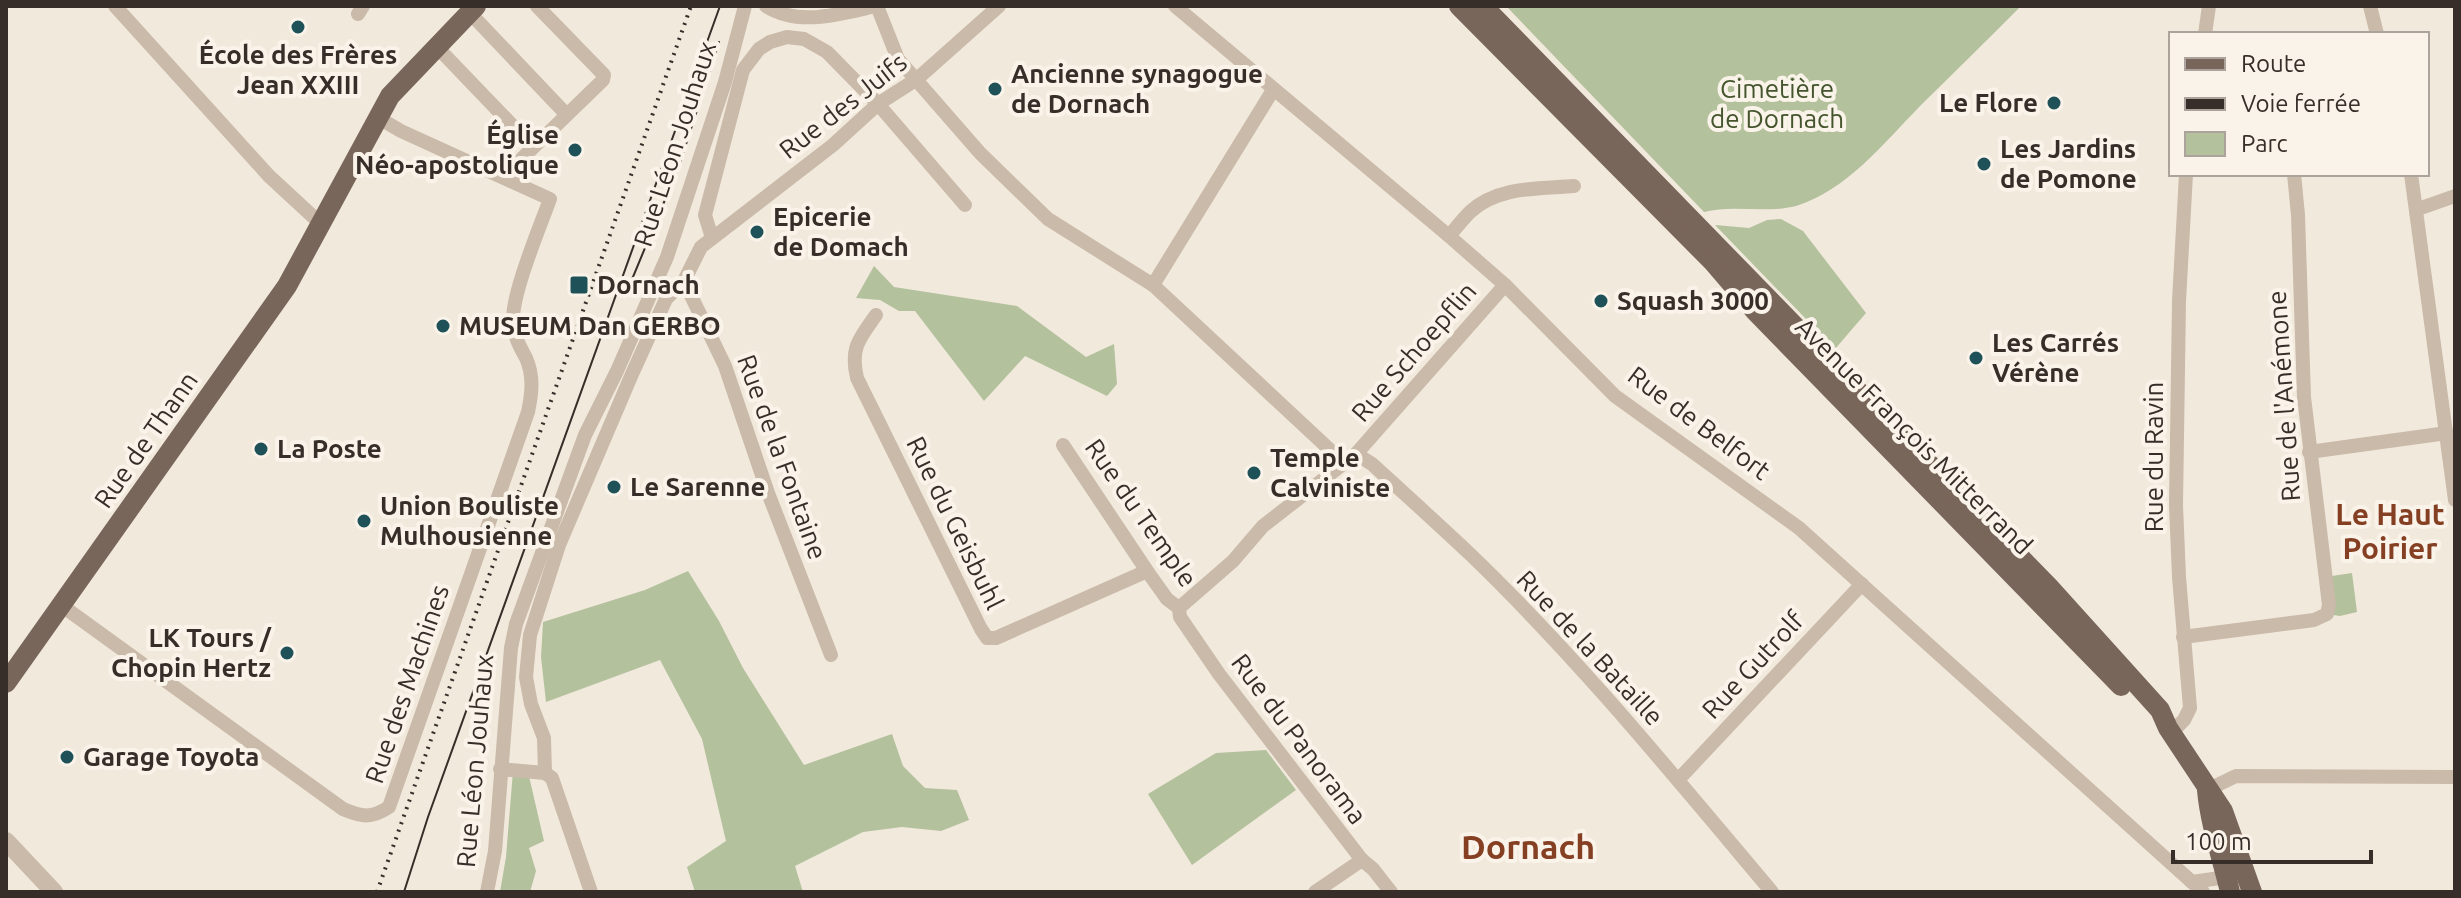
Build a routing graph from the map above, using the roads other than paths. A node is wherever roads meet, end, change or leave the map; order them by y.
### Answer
1 (115, 6) edge
2 (537, 6) edge
3 (745, 6) edge
4 (766, 6) edge
5 (876, 6) edge
6 (999, 6) edge
7 (1175, 6) edge
8 (1459, 6) edge
9 (1483, 6) edge
10 (2209, 6) edge
11 (2370, 6) edge
12 (473, 9) edge
13 (2205, 32) edge
14 (2376, 32) edge
15 (437, 47) junction
16 (917, 79) junction
17 (1273, 90) junction
18 (878, 104) junction
19 (566, 114) junction
20 (377, 117) junction
21 (533, 147) junction
22 (2186, 176) edge
23 (2294, 176) edge
24 (2411, 176) edge
25 (507, 178) junction
26 (1574, 186) dead end
27 (2455, 196) edge
28 (965, 205) dead end
29 (2418, 209) junction
30 (321, 224) junction
31 (1449, 236) junction
32 (712, 238) junction
33 (684, 281) junction
34 (1153, 285) junction
35 (1505, 285) junction
36 (876, 315) dead end
37 (2447, 433) junction
38 (1063, 445) dead end
39 (2309, 452) junction
40 (1356, 454) junction
41 (1343, 462) junction
42 (2455, 500) edge
43 (1147, 571) junction
44 (1862, 584) junction
45 (61, 605) junction
46 (1179, 608) junction
47 (2183, 637) junction
48 (831, 655) dead end
49 (6, 683) edge
50 (2169, 730) junction
51 (500, 769) junction
52 (545, 773) junction
53 (2455, 777) edge
54 (1678, 780) junction
55 (2207, 790) junction
56 (6, 841) edge
57 (1362, 860) junction
58 (2228, 885) edge
59 (2198, 887) edge
60 (54, 892) edge
61 (487, 892) edge
62 (591, 892) edge
63 (1315, 892) edge
64 (1391, 892) edge
65 (1772, 892) edge
66 (2251, 892) edge

1 - 30 street
2 - 19 street
3 - 51 street, Rue Léon Jouhaux
4 - 5 street
5 - 16 street
6 - 16 street, Rue des Juifs
7 - 17 street, Rue de Belfort
8 - 50 main road, Avenue François Mitterrand
9 - 50 main road, Avenue François Mitterrand
10 - 13 street
11 - 14 street
12 - 15 main road, Rue de Thann
12 - 19 street
15 - 20 main road, Rue de Thann
15 - 21 street
16 - 18 street, Rue des Juifs
16 - 34 street
17 - 31 street, Rue de Belfort
17 - 34 street
18 - 28 street
18 - 32 street, Rue des Juifs
18 - 32 street
19 - 21 street
20 - 25 street
20 - 30 main road, Rue de Thann
21 - 25 street
22 - 47 street, Rue du Ravin
23 - 39 street, Rue de l'Anémone
24 - 29 street
25 - 45 street, Rue des Machines
26 - 31 street
27 - 29 street
29 - 37 street
30 - 45 main road, Rue de Thann
31 - 35 street, Rue de Belfort
32 - 33 street
33 - 48 street, Rue de la Fontaine
33 - 52 street
34 - 41 street
35 - 40 street, Rue Schoepflin
35 - 44 street, Rue de Belfort
36 - 43 street, Rue du Geisbuhl
37 - 39 street
37 - 42 street
38 - 43 street, Rue du Temple
39 - 47 street, Rue de l'Anémone
40 - 41 street, Rue Schoepflin
40 - 54 street, Rue de la Bataille
41 - 46 street, Rue Schoepflin
43 - 46 street, Rue du Temple
44 - 54 street, Rue Gutrolf
44 - 59 street, Rue de Belfort
45 - 49 main road, Rue de Thann
46 - 57 street, Rue du Panorama
47 - 50 street, Rue du Ravin
50 - 55 main road, Avenue François Mitterrand
51 - 52 street
51 - 61 street, Rue Léon Jouhaux
52 - 62 street
53 - 55 street
54 - 65 street, Rue de la Bataille
55 - 58 main road, Avenue François Mitterrand
55 - 66 main road, Avenue François Mitterrand
56 - 60 street
57 - 63 street
57 - 64 street, Rue du Panorama
58 - 59 street, Rue de Belfort
58 - 66 street

